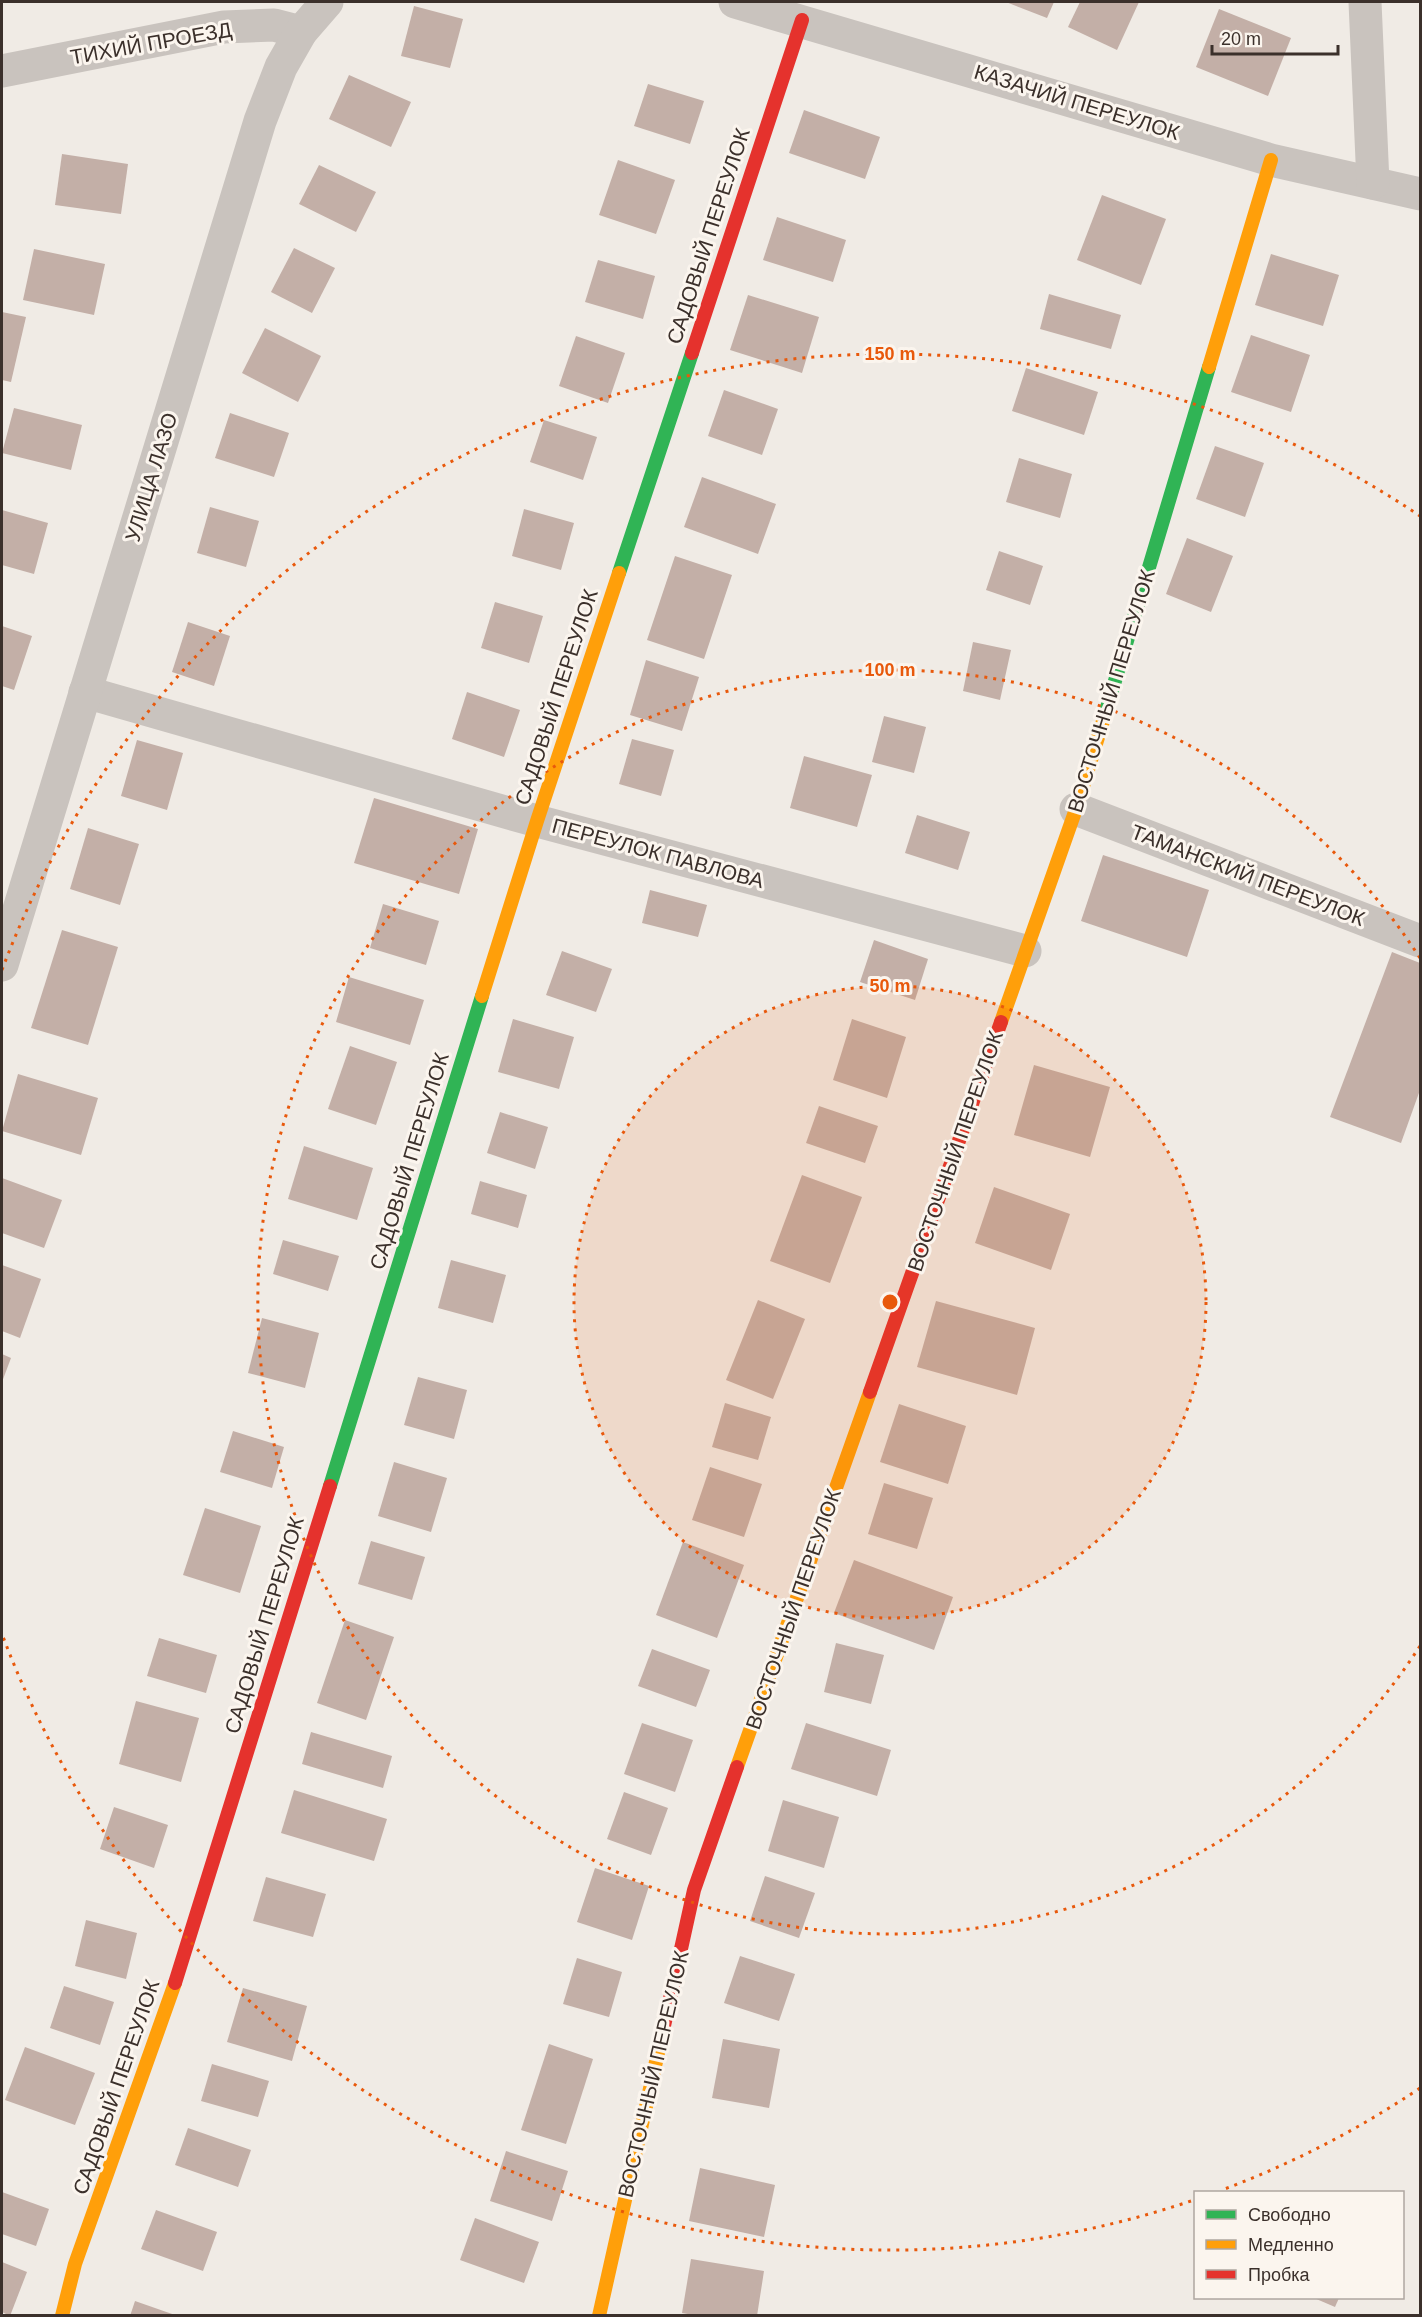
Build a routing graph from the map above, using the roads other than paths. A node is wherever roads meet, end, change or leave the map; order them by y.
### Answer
1 (327, 2) edge
2 (735, 2) edge
3 (1365, 2) edge
4 (802, 20) junction
5 (301, 32) junction
6 (2, 71) edge
7 (1271, 160) junction
8 (1373, 183) junction
9 (1420, 194) edge
10 (85, 692) junction
11 (1076, 809) junction
12 (537, 821) junction
13 (1420, 941) edge
14 (1025, 951) junction
15 (2, 965) edge
16 (63, 2316) edge
17 (599, 2316) edge

1 - 5 street, УЛИЦА ЛАЗО
2 - 4 street, КАЗАЧИЙ ПЕРЕУЛОК
3 - 8 street
4 - 7 street, КАЗАЧИЙ ПЕРЕУЛОК
4 - 12 street, САДОВЫЙ ПЕРЕУЛОК
5 - 6 street, ТИХИЙ ПРОЕЗД
5 - 10 street, УЛИЦА ЛАЗО
7 - 8 street, КАЗАЧИЙ ПЕРЕУЛОК
7 - 11 street, ВОСТОЧНЫЙ ПЕРЕУЛОК
8 - 9 street, КАЗАЧИЙ ПЕРЕУЛОК
10 - 12 street, ПЕРЕУЛОК ПАВЛОВА
10 - 15 street, УЛИЦА ЛАЗО
11 - 13 street, ТАМАНСКИЙ ПЕРЕУЛОК
11 - 14 street, ВОСТОЧНЫЙ ПЕРЕУЛОК
12 - 14 street, ПЕРЕУЛОК ПАВЛОВА
12 - 16 street, САДОВЫЙ ПЕРЕУЛОК
14 - 17 street, ВОСТОЧНЫЙ ПЕРЕУЛОК

